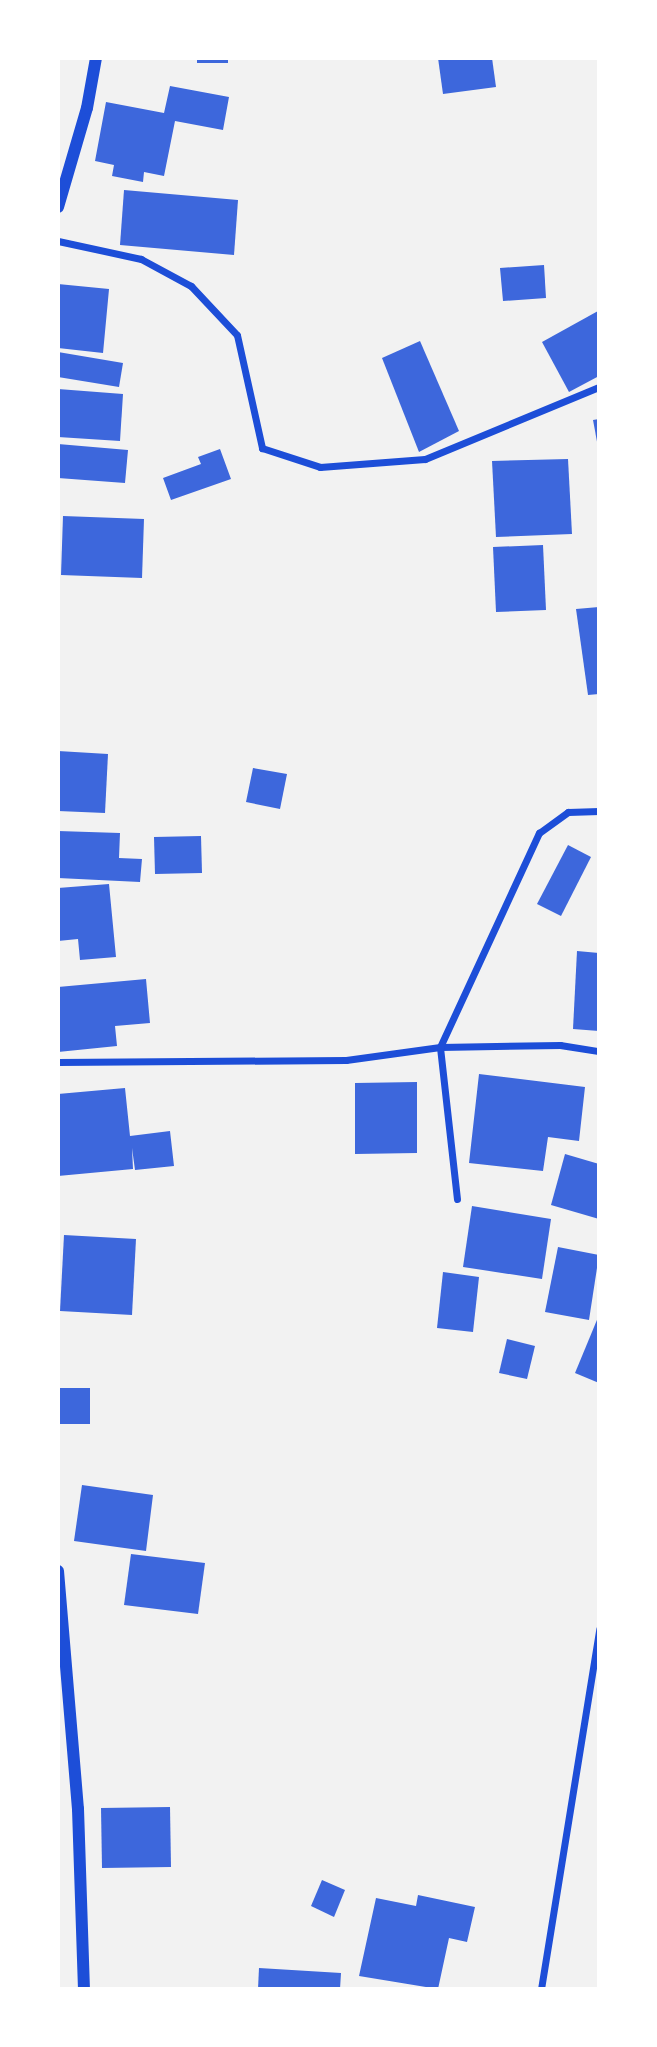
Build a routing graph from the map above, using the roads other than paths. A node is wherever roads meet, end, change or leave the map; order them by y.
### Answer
1 (96, 58) edge
2 (58, 207) edge
3 (58, 242) edge
4 (599, 387) edge
5 (599, 811) edge
6 (440, 1047) junction
7 (599, 1051) edge
8 (58, 1062) edge
9 (457, 1199) dead end
10 (58, 1570) edge
11 (599, 1629) edge
12 (84, 1989) edge
13 (541, 1989) edge

1 - 2 street
3 - 4 street
5 - 6 street
6 - 7 street
6 - 8 street
6 - 9 street
10 - 12 street
11 - 13 street

